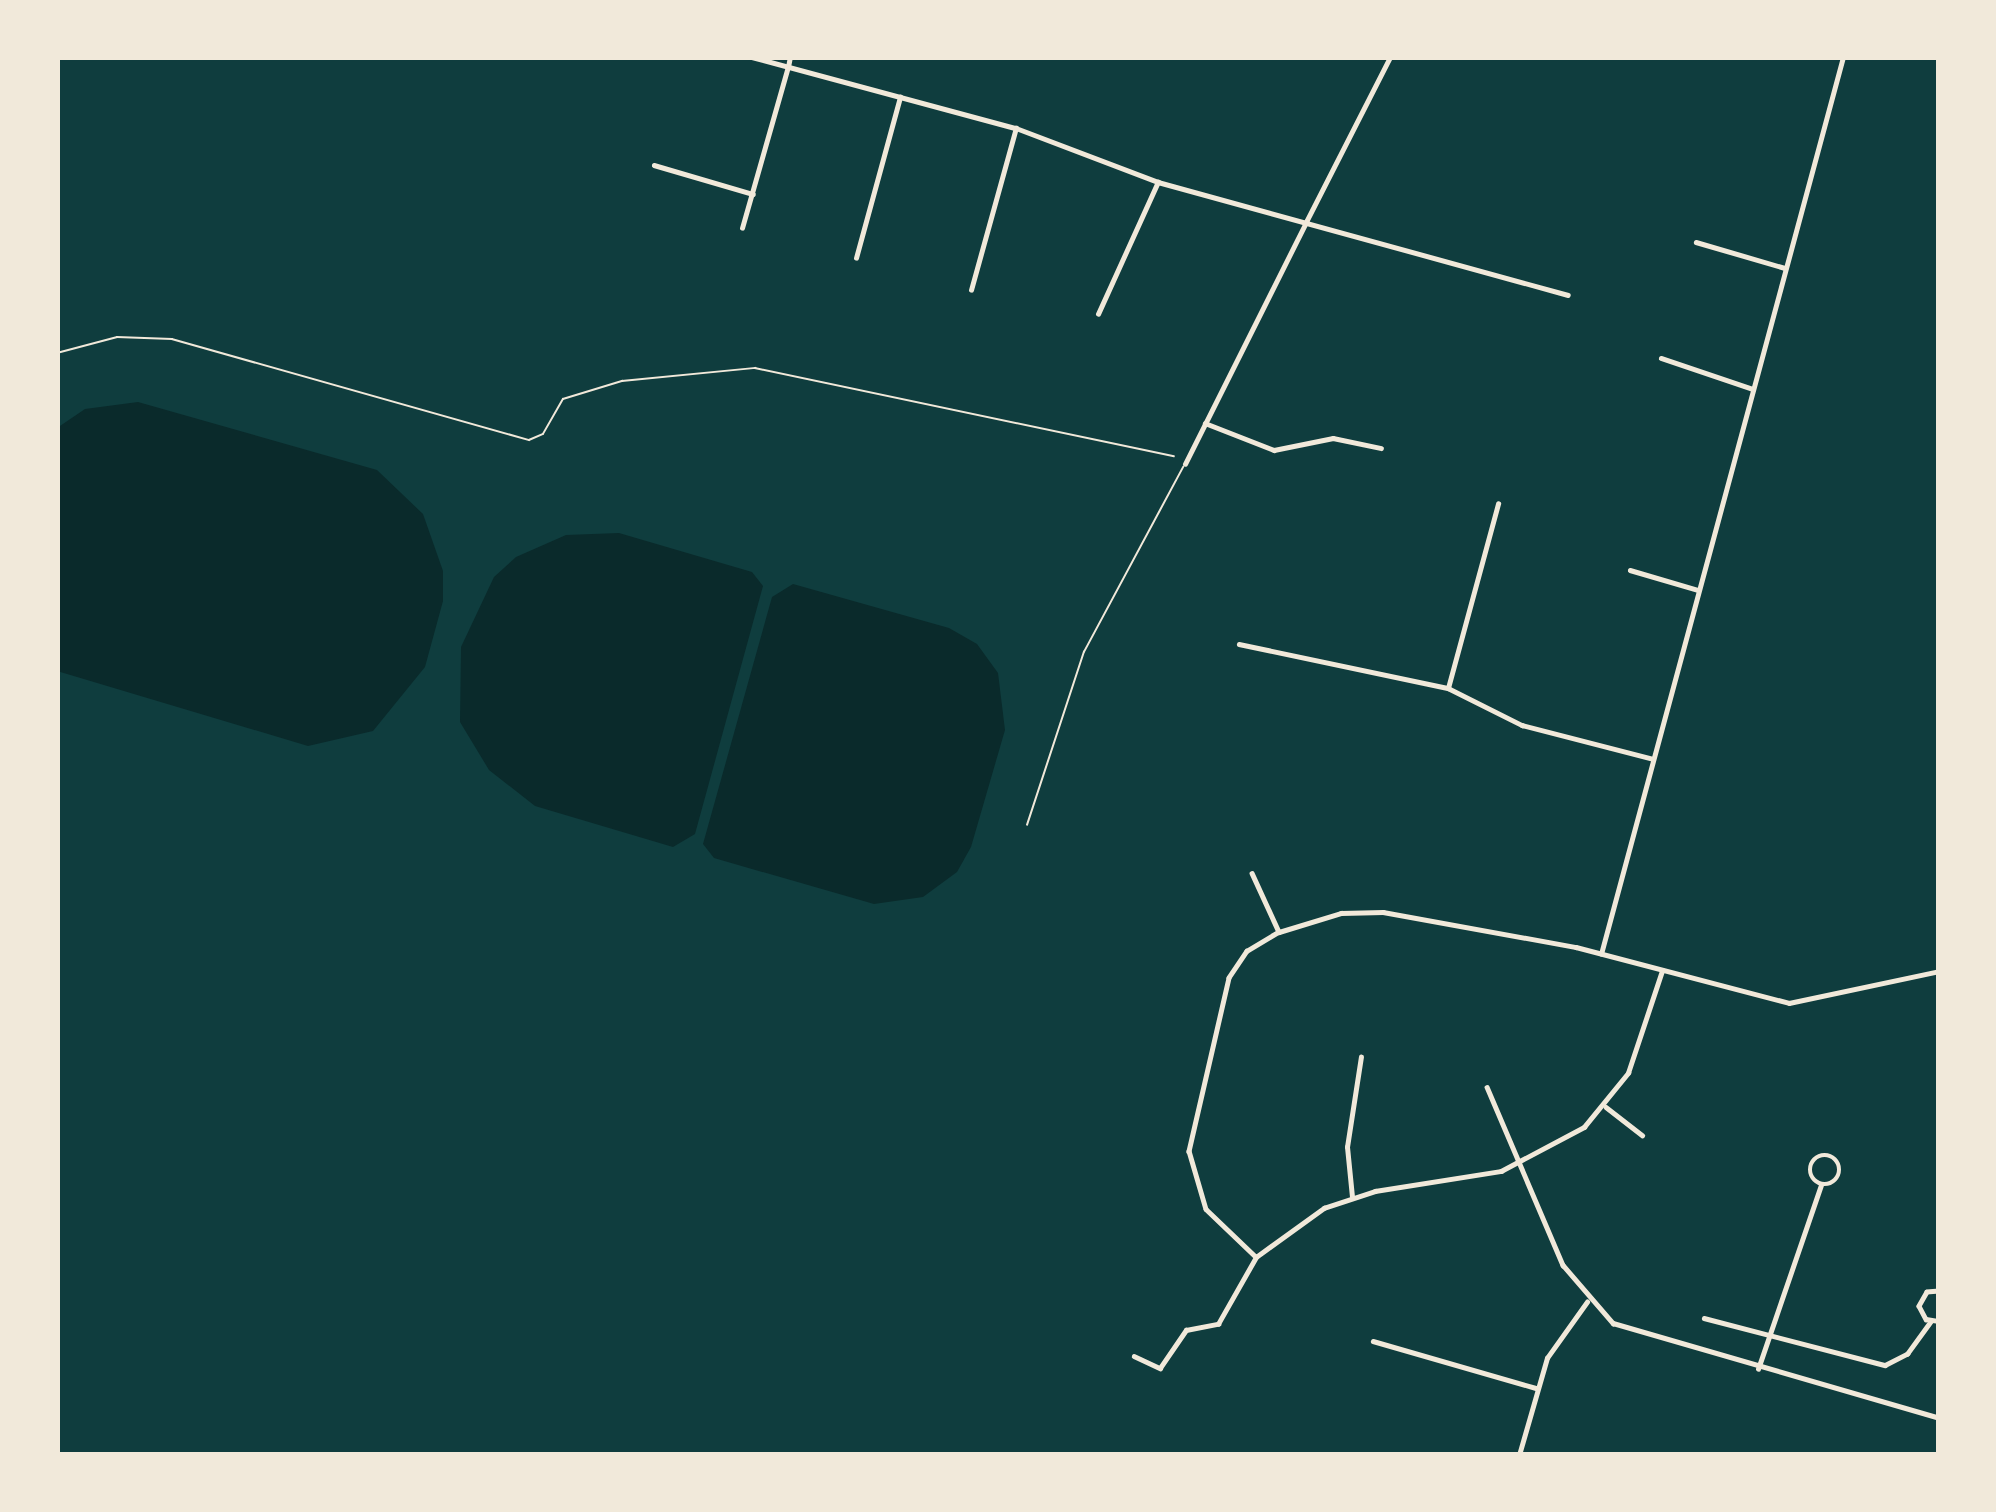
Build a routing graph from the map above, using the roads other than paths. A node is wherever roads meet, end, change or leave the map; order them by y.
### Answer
1 (752, 57) edge
2 (790, 57) edge
3 (1390, 57) edge
4 (1843, 57) edge
5 (788, 67) junction
6 (900, 97) junction
7 (1016, 128) junction
8 (654, 165) dead end
9 (1158, 182) junction
10 (753, 194) junction
11 (1306, 222) junction
12 (742, 228) dead end
13 (1696, 242) dead end
14 (856, 258) dead end
15 (1786, 268) junction
16 (970, 290) dead end
17 (1568, 295) dead end
18 (1098, 314) dead end
19 (1661, 358) dead end
20 (1753, 389) junction
21 (1205, 423) junction
22 (1381, 448) dead end
23 (1185, 464) joint
24 (1498, 504) dead end
25 (1630, 570) dead end
26 (1698, 590) junction
27 (1239, 644) dead end
28 (1448, 688) junction
29 (1653, 759) junction
30 (1028, 825) dead end
31 (1252, 873) dead end
32 (1279, 932) junction
33 (1600, 953) junction
34 (1662, 971) junction
35 (1939, 971) edge
36 (1361, 1057) dead end
37 (1487, 1087) dead end
38 (1606, 1107) junction
39 (1642, 1135) dead end
40 (1519, 1164) junction
41 (1821, 1185) junction
42 (1352, 1197) junction
43 (1256, 1257) junction
44 (1939, 1291) edge
45 (1588, 1302) junction
46 (1704, 1318) dead end
47 (1935, 1321) edge
48 (1766, 1335) junction
49 (1373, 1342) dead end
50 (1134, 1356) dead end
51 (1758, 1369) junction
52 (1536, 1388) junction
53 (1939, 1418) edge
54 (1519, 1455) edge

1 - 5 street
2 - 5 street
3 - 11 street
4 - 15 street
5 - 6 street
5 - 10 street
6 - 7 street
6 - 14 street
7 - 9 street
7 - 16 street
8 - 10 street
9 - 11 street
9 - 18 street
10 - 12 street
11 - 17 street
11 - 21 street
13 - 15 street
15 - 20 street
19 - 20 street
20 - 26 street
21 - 22 street
21 - 23 street
23 - 30 lane
24 - 28 street
25 - 26 street
26 - 29 street
27 - 28 street
28 - 29 street
29 - 33 street
31 - 32 street
32 - 33 street
32 - 43 street
33 - 34 street
34 - 35 street
34 - 38 street
36 - 42 street
37 - 40 street
38 - 39 street
38 - 40 street
40 - 42 street
40 - 45 street
41 - 41 street
41 - 48 street
42 - 43 street
43 - 50 street
44 - 47 street
45 - 51 street
45 - 52 street
46 - 48 street
47 - 48 street
48 - 51 street
49 - 52 street
51 - 53 street
52 - 54 street

